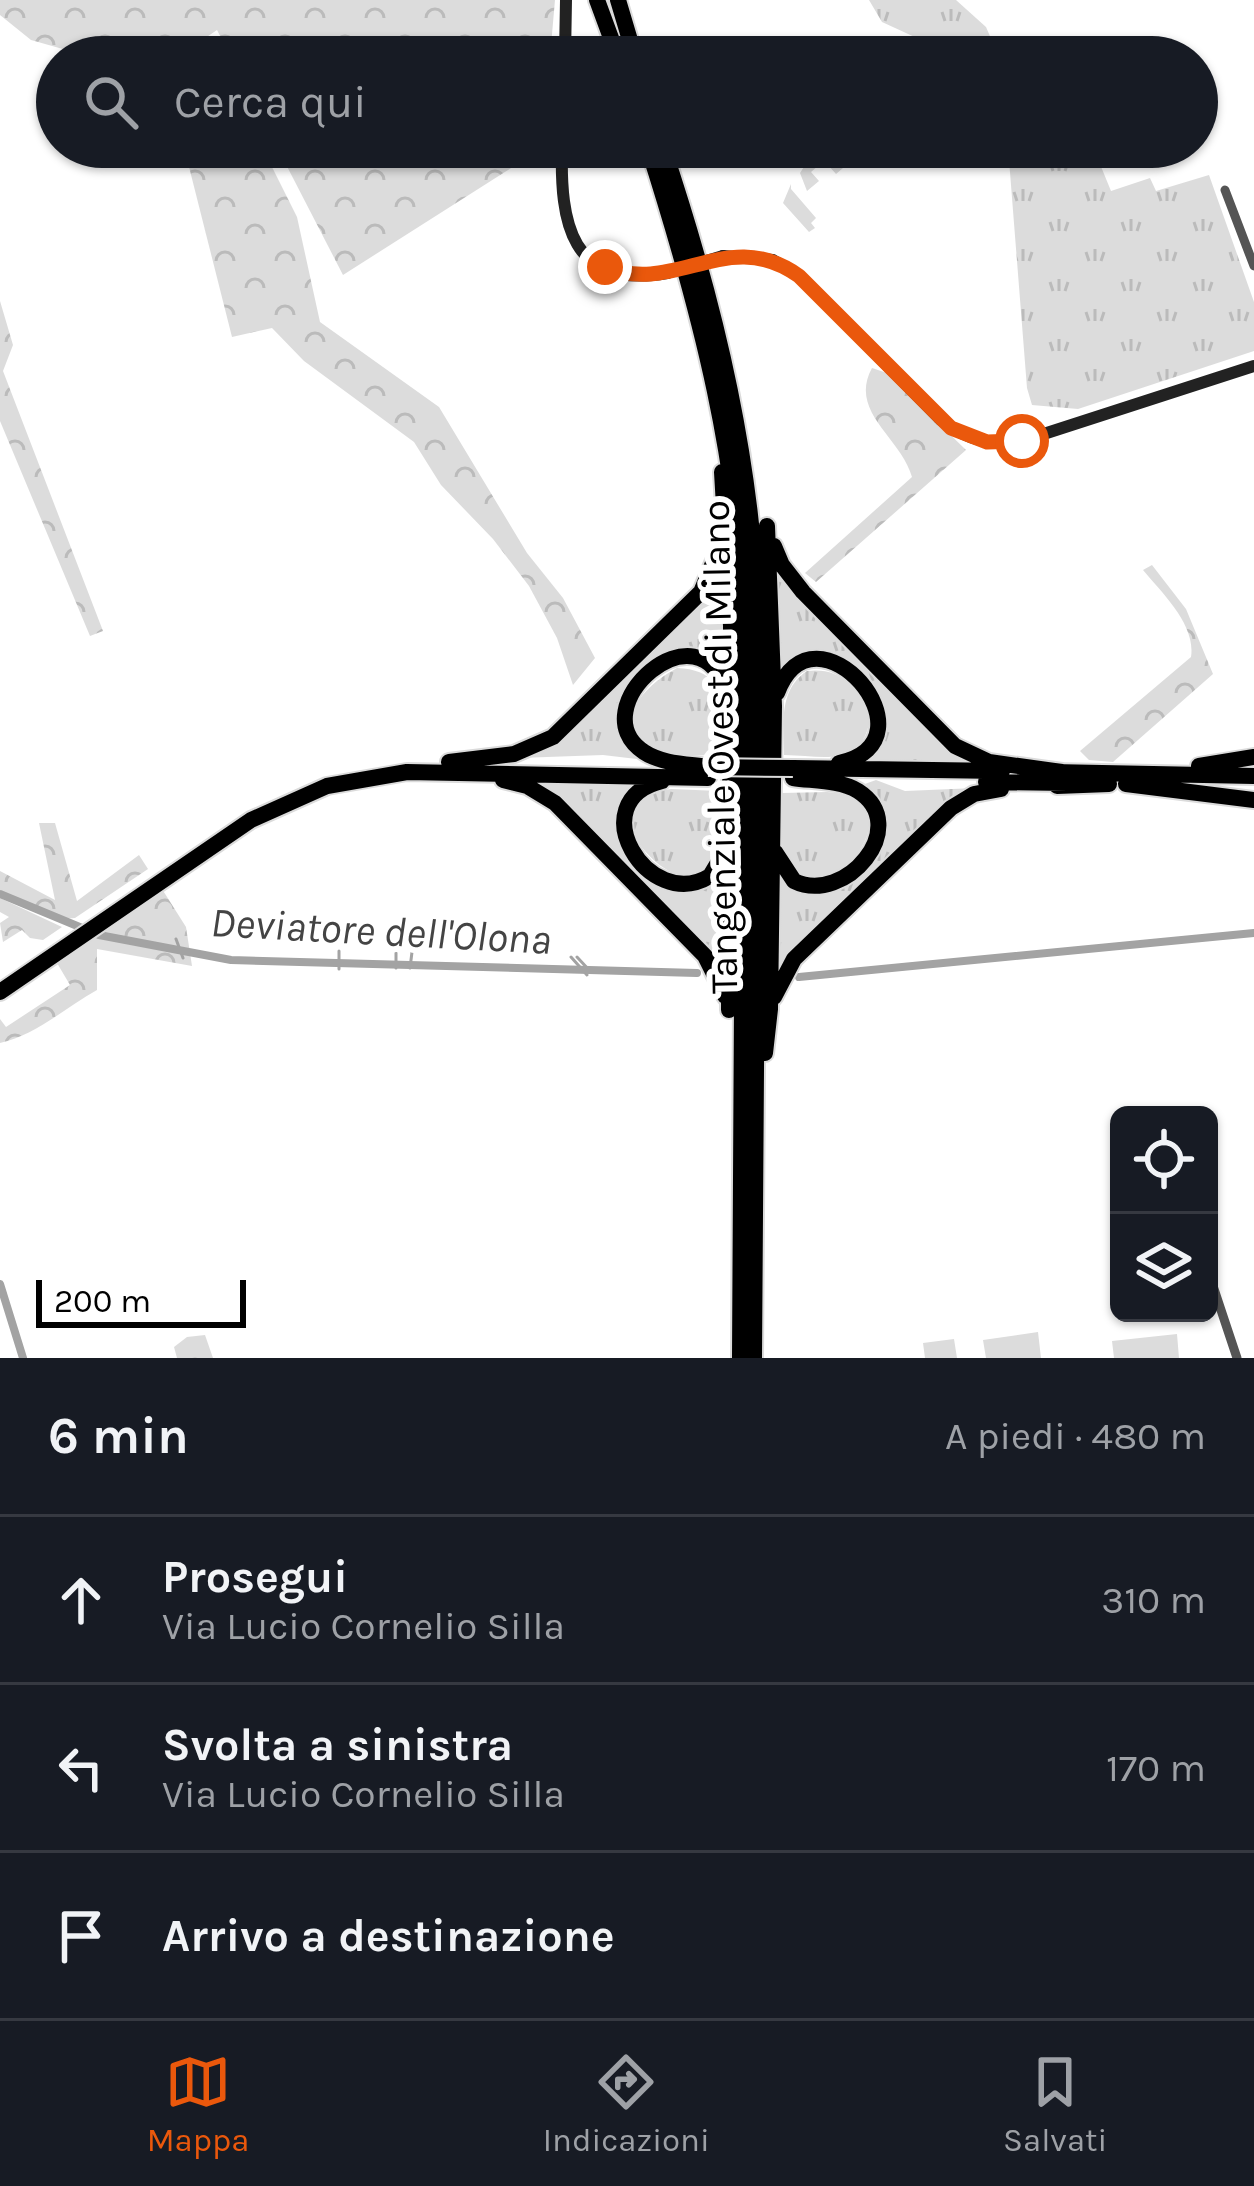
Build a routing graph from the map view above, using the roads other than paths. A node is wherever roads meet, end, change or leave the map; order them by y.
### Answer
1 (566, 0) edge
2 (597, 0) edge
3 (618, 0) edge
4 (565, 36) edge
5 (610, 36) edge
6 (629, 36) edge
7 (562, 168) edge
8 (654, 168) edge
9 (669, 168) edge
10 (1225, 190) dead end
11 (1254, 266) edge
12 (1249, 370) edge
13 (719, 404) junction
14 (746, 466) junction
15 (766, 526) junction
16 (724, 531) junction
17 (730, 706) junction
18 (774, 706) junction
19 (1254, 757) edge
20 (449, 767) junction
21 (708, 772) junction
22 (1062, 772) junction
23 (793, 773) junction
24 (1157, 773) junction
25 (1254, 776) edge
26 (1118, 784) junction
27 (1254, 786) edge
28 (1254, 800) edge
29 (729, 838) junction
30 (772, 838) junction
31 (70, 937) junction
32 (0, 978) edge
33 (0, 992) edge
34 (770, 1009) junction
35 (729, 1010) junction
36 (741, 1078) junction
37 (756, 1124) junction
38 (1218, 1301) edge
39 (740, 1358) edge
40 (754, 1358) edge
41 (1237, 1358) edge

1 - 4 street
2 - 5 highway
3 - 6 highway
7 - 12 street, bridge
8 - 13 highway, Tangenziale Ovest di Milano
9 - 14 highway, Tangenziale Ovest di Milano
10 - 11 street
13 - 16 highway
13 - 36 highway, Tangenziale Ovest di Milano
14 - 15 highway
14 - 37 highway, Tangenziale Ovest di Milano
15 - 18 highway
15 - 22 highway
16 - 17 highway
16 - 20 highway
17 - 21 highway
17 - 29 highway
18 - 23 highway
18 - 30 highway
19 - 24 highway
20 - 21 highway
20 - 31 highway
20 - 35 highway
21 - 23 highway
21 - 29 highway
22 - 23 highway
22 - 24 highway
23 - 26 highway
23 - 30 highway
24 - 25 highway
26 - 27 highway
26 - 28 highway
26 - 34 highway
29 - 35 highway
30 - 34 highway
31 - 32 highway
31 - 33 highway
34 - 37 highway
35 - 36 highway
36 - 39 highway, Tangenziale Ovest di Milano
37 - 40 highway, Tangenziale Ovest di Milano
38 - 41 street

